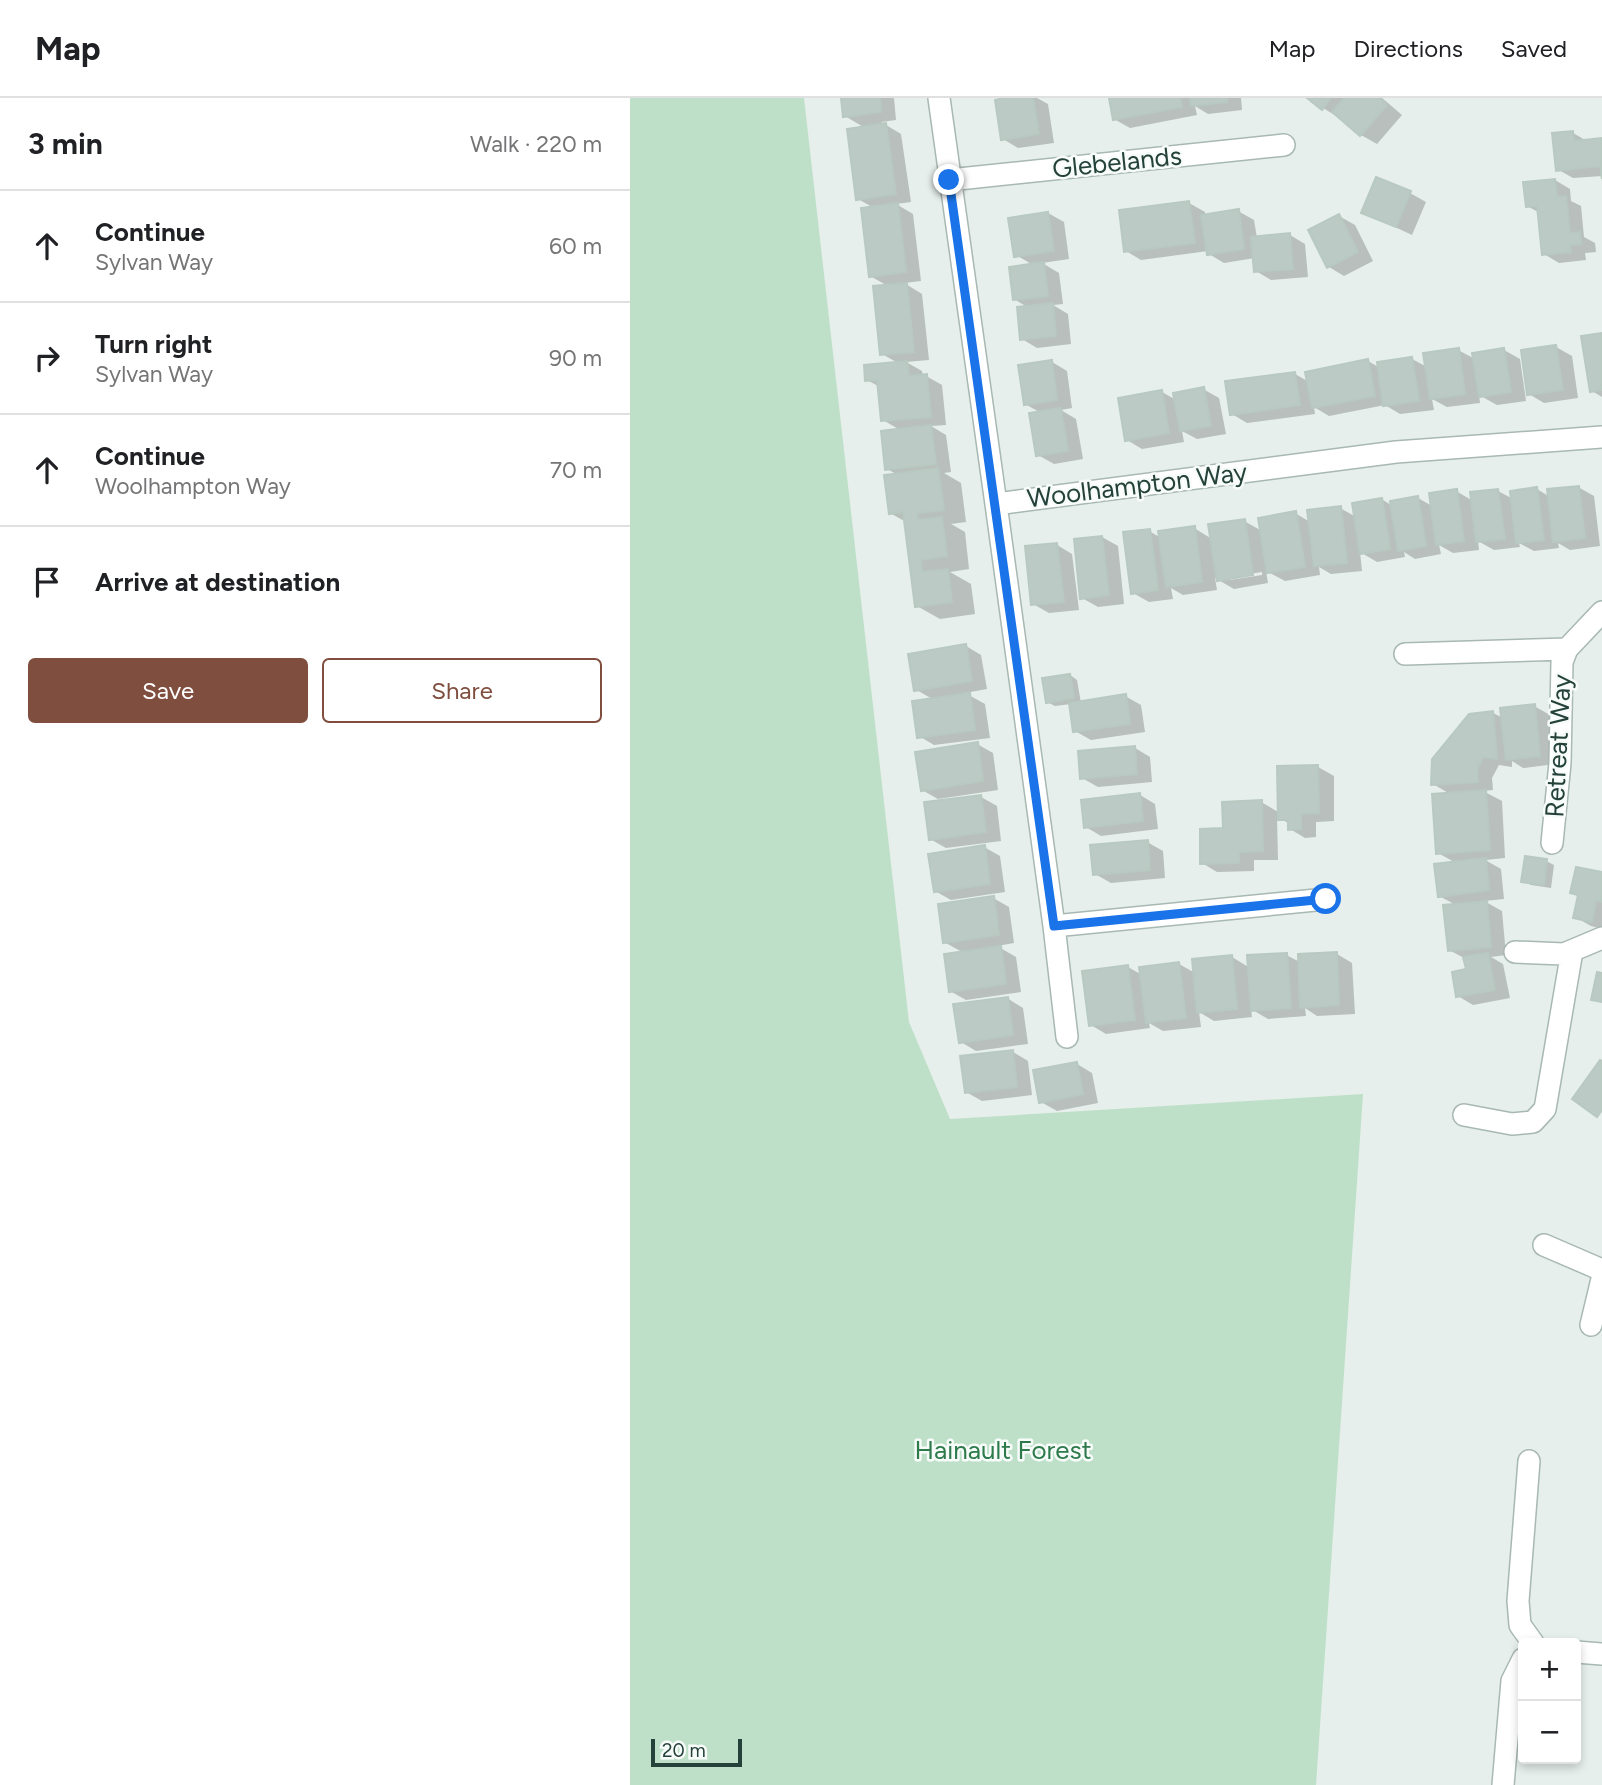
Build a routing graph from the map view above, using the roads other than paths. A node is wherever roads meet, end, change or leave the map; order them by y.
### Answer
1 (939, 98) edge
2 (1284, 145) dead end
3 (949, 180) junction
4 (1602, 437) edge
5 (996, 504) junction
6 (1602, 612) edge
7 (1567, 649) junction
8 (1405, 654) dead end
9 (1552, 843) dead end
10 (1326, 899) dead end
11 (1054, 926) junction
12 (1602, 938) edge
13 (1515, 952) dead end
14 (1568, 952) junction
15 (1067, 1037) dead end
16 (1464, 1115) dead end
17 (1544, 1245) dead end
18 (1602, 1270) edge
19 (1602, 1279) edge
20 (1591, 1325) dead end
21 (1529, 1461) dead end
22 (1529, 1638) edge
23 (1581, 1652) edge
24 (1602, 1654) edge
25 (1518, 1669) edge
26 (1503, 1785) edge

1 - 3 street, Woolhampton Way
2 - 3 street, Glebelands
3 - 5 street, Woolhampton Way
4 - 5 street, Woolhampton Way
5 - 11 street
6 - 7 street, Retreat Way
7 - 8 street, Retreat Way
7 - 9 street, Retreat Way
10 - 11 street
11 - 15 street
12 - 14 street
13 - 14 street
14 - 16 street
17 - 18 street
19 - 20 street
21 - 22 street
23 - 24 street
25 - 26 street

